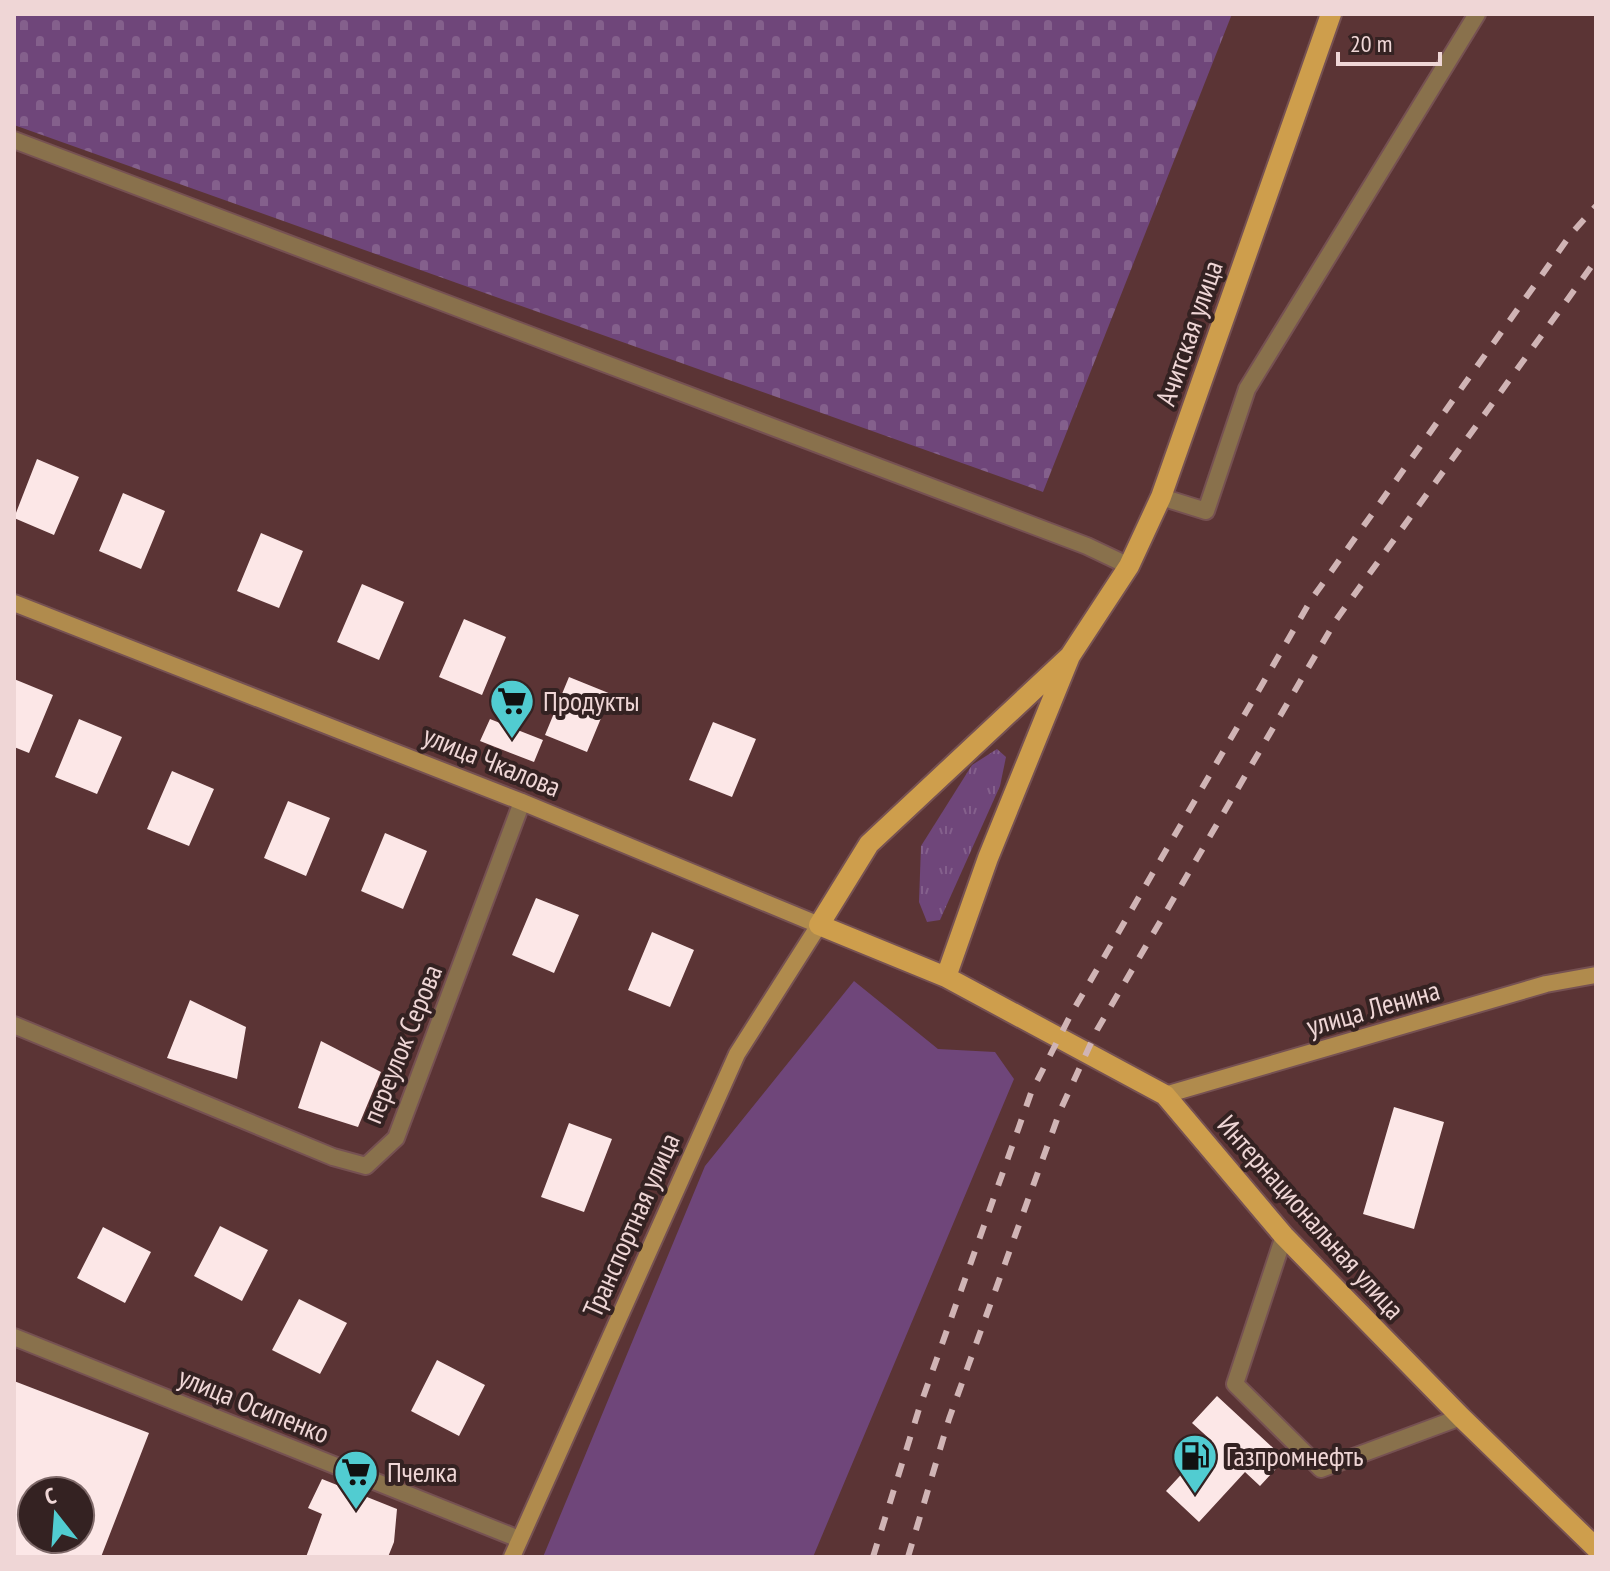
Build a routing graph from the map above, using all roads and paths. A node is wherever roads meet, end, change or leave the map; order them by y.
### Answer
1 (1331, 14) edge
2 (1477, 14) edge
3 (14, 140) edge
4 (1161, 497) junction
5 (1129, 566) junction
6 (14, 603) edge
7 (1070, 656) junction
8 (522, 802) junction
9 (819, 925) junction
10 (1596, 975) edge
11 (946, 977) junction
12 (14, 1025) edge
13 (1165, 1095) junction
14 (1284, 1236) junction
15 (14, 1337) edge
16 (1461, 1417) junction
17 (519, 1539) junction
18 (1596, 1548) edge
19 (512, 1557) edge

1 - 4 main road, Ачитская улица
2 - 4 street
3 - 5 street
4 - 5 main road, Ачитская улица
5 - 7 main road, Ачитская улица
6 - 8 main road, улица Чкалова
7 - 9 main road, Ачитская улица
7 - 11 main road, Ачитская улица
8 - 9 main road, улица Чкалова
8 - 12 street, переулок Серова
9 - 11 main road, улица Чкалова
9 - 17 main road, Транспортная улица
10 - 13 main road, улица Ленина
11 - 13 main road, Интернациональная улица
13 - 14 main road, Интернациональная улица
14 - 16 main road, Интернациональная улица
14 - 16 street
15 - 17 street, улица Осипенко
16 - 18 main road, Интернациональная улица
17 - 19 main road, Транспортная улица

